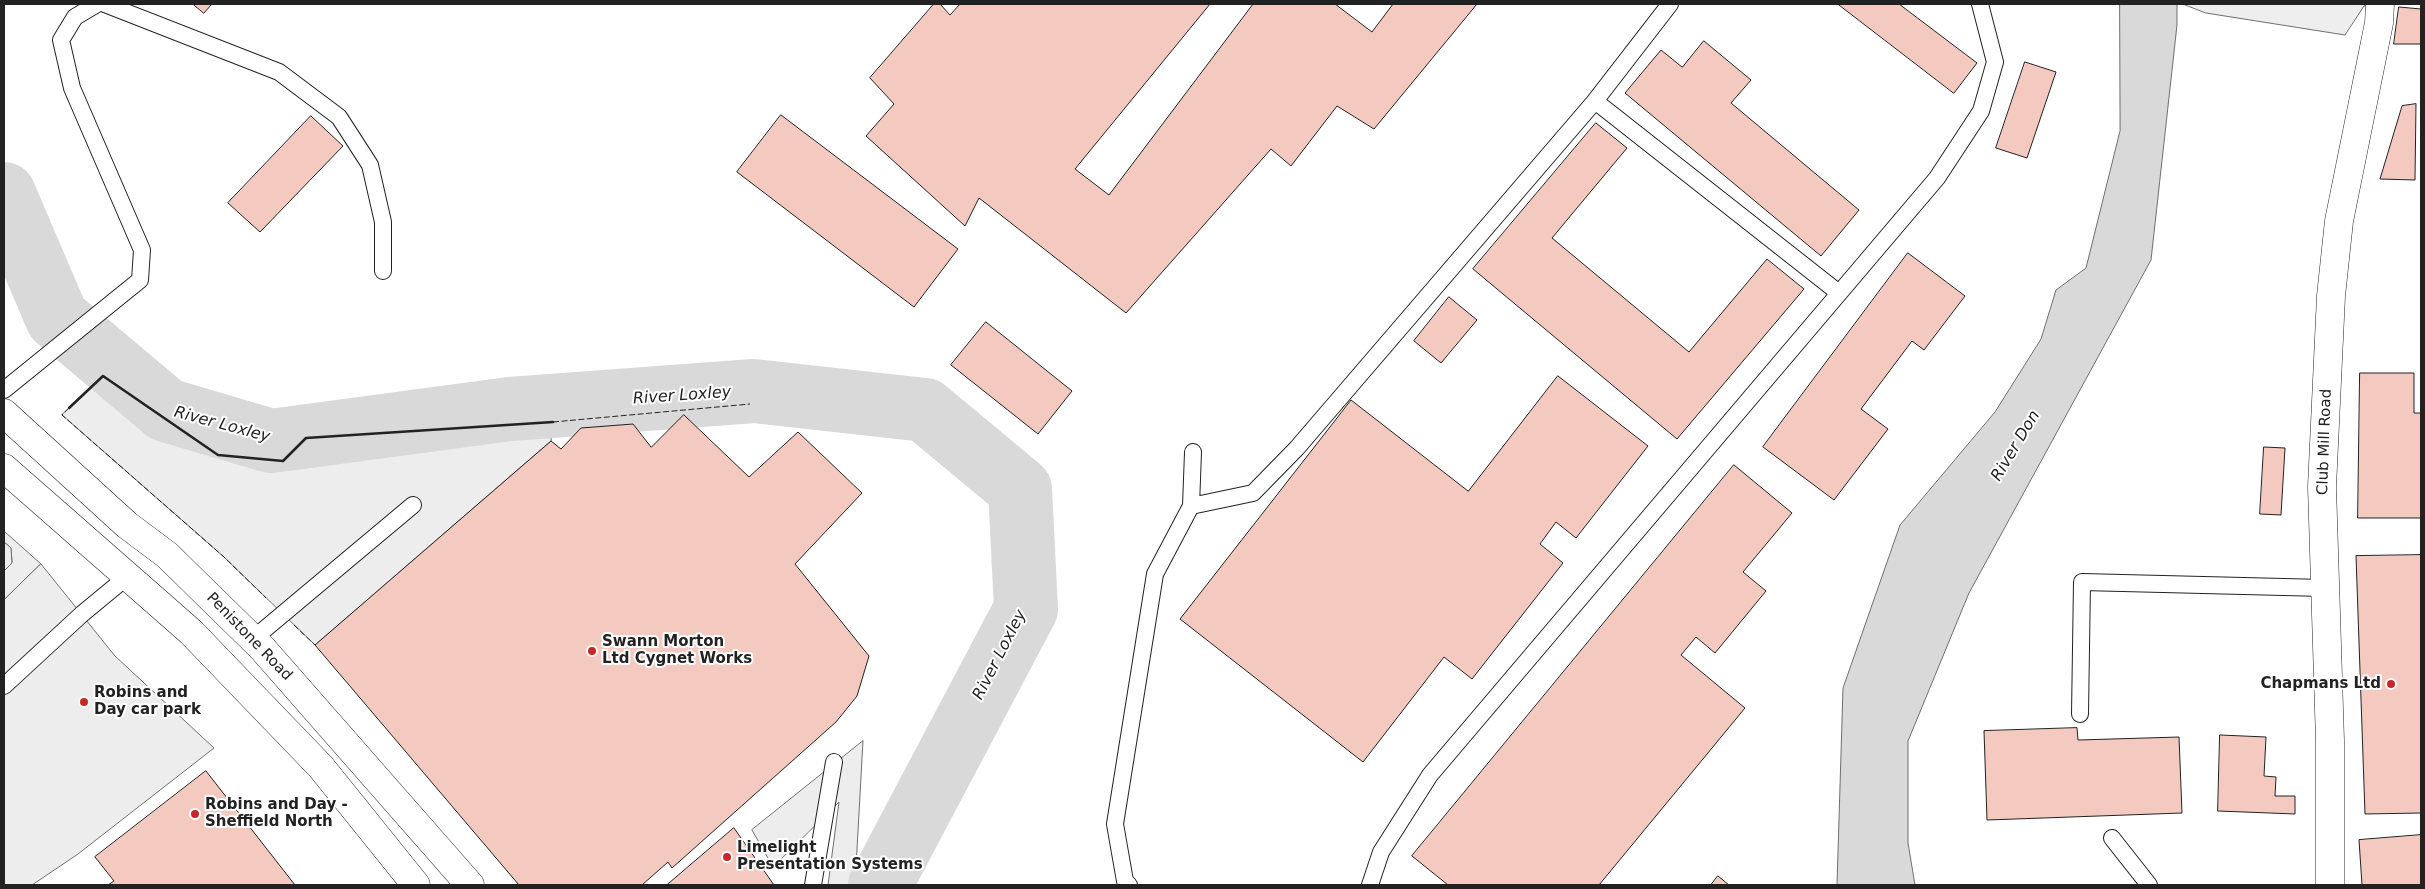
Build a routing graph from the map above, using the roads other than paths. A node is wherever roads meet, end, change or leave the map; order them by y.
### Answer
1 (97, 4) edge
2 (105, 4) edge
3 (1670, 4) edge
4 (1980, 4) edge
5 (2380, 4) edge
6 (1594, 101) junction
7 (383, 271) dead end
8 (1839, 293) junction
9 (4, 390) edge
10 (4, 413) edge
11 (1193, 452) dead end
12 (4, 468) edge
13 (413, 504) dead end
14 (1191, 506) junction
15 (128, 576) junction
16 (2324, 588) junction
17 (253, 639) junction
18 (4, 686) edge
19 (2080, 714) dead end
20 (834, 762) dead end
21 (2112, 838) dead end
22 (416, 885) edge
23 (470, 885) edge
24 (813, 885) edge
25 (1129, 885) edge
26 (1370, 885) edge
27 (2149, 885) edge
28 (2330, 885) edge

1 - 9 lane
2 - 7 lane
3 - 6 lane
4 - 8 lane
5 - 16 main road, Club Mill Road
6 - 8 lane
6 - 14 lane
8 - 26 lane
10 - 17 main road, Penistone Road
11 - 14 lane
12 - 15 main road
13 - 17 lane
14 - 25 lane
15 - 18 lane
15 - 22 main road
16 - 19 lane
16 - 28 main road, Club Mill Road
17 - 23 main road, Penistone Road
20 - 24 lane
21 - 27 lane

